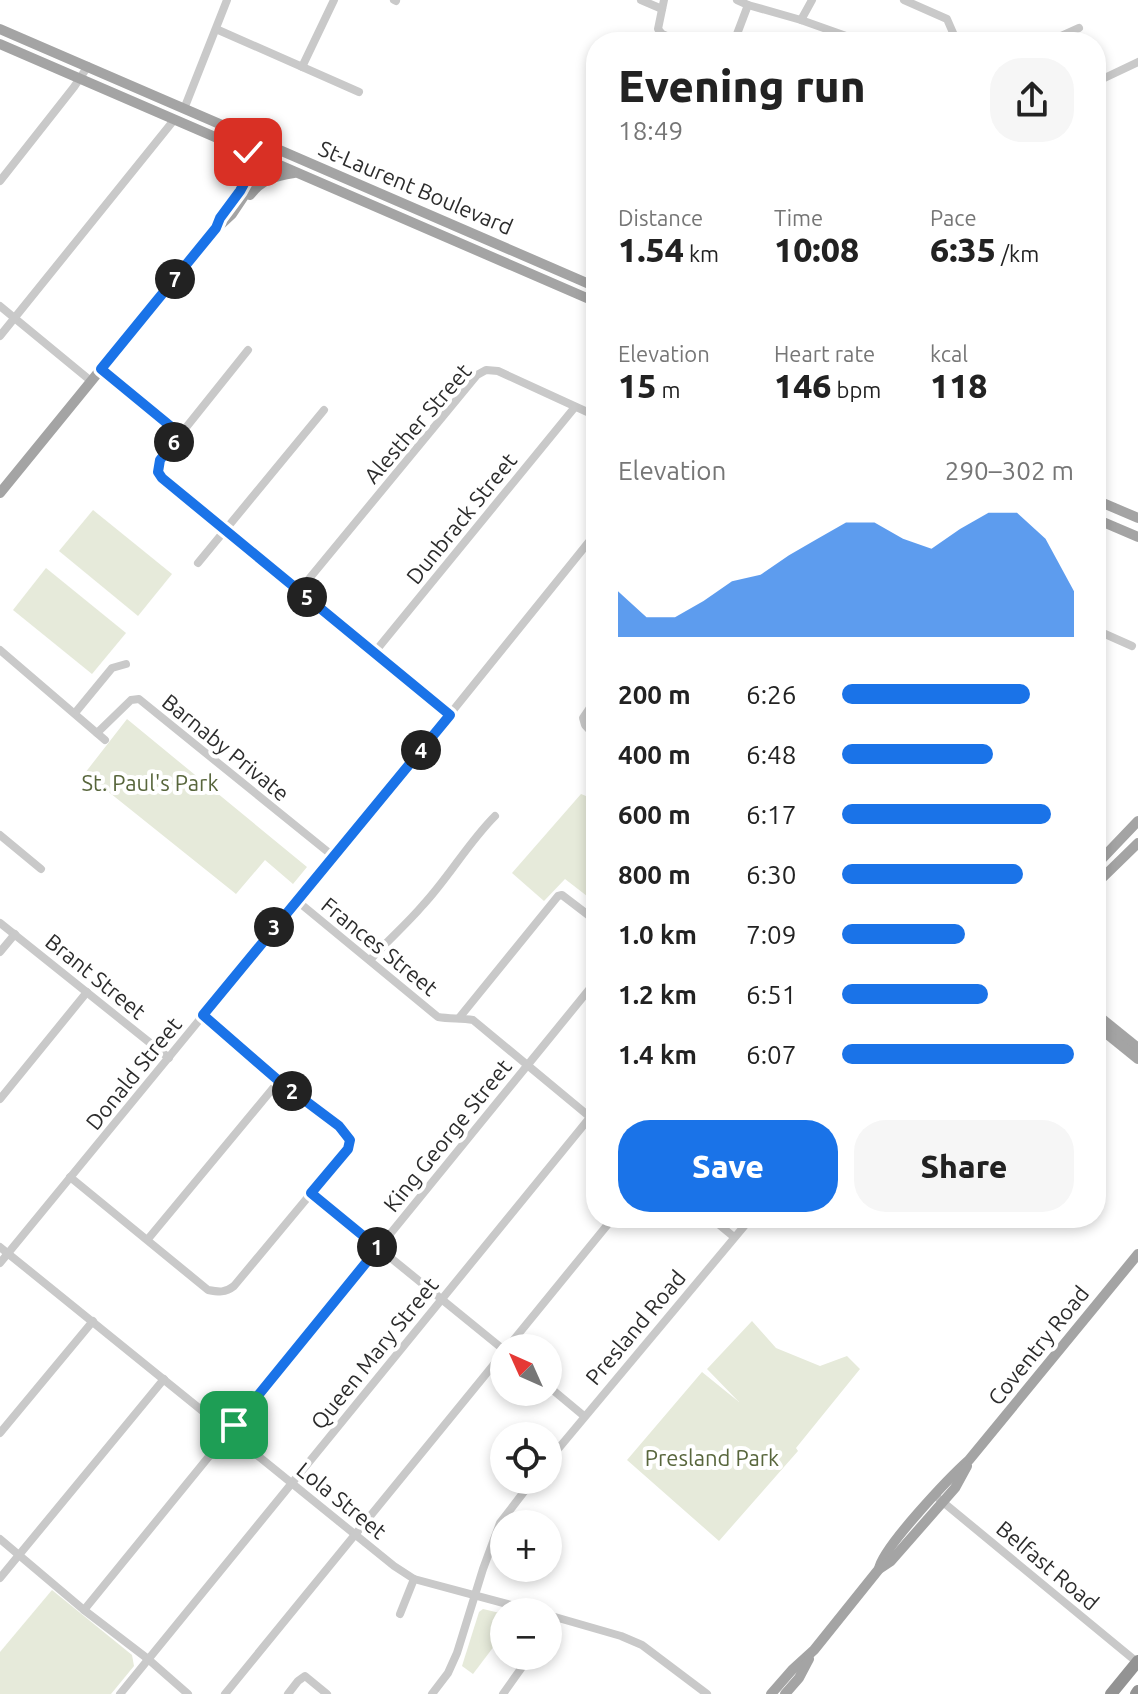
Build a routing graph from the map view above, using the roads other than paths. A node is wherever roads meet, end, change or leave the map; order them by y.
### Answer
1 (227, 0) edge
2 (334, 0) edge
3 (641, 0) edge
4 (737, 0) edge
5 (812, 0) edge
6 (904, 0) edge
7 (663, 4) edge
8 (748, 5) junction
9 (801, 20) junction
10 (1079, 28) dead end
11 (0, 29) edge
12 (216, 29) junction
13 (660, 32) edge
14 (738, 32) edge
15 (822, 32) edge
16 (953, 32) edge
17 (1070, 32) edge
18 (0, 44) edge
19 (1138, 62) edge
20 (88, 66) junction
21 (302, 67) junction
22 (1106, 77) edge
23 (80, 79) junction
24 (359, 92) dead end
25 (184, 109) junction
26 (174, 120) junction
27 (216, 138) junction
28 (268, 144) junction
29 (262, 157) junction
30 (296, 173) junction
31 (0, 181) edge
32 (240, 191) junction
33 (240, 205) junction
34 (216, 228) junction
35 (586, 283) edge
36 (586, 298) edge
37 (0, 306) edge
38 (15, 318) junction
39 (0, 336) edge
40 (248, 350) dead end
41 (101, 369) junction
42 (91, 381) junction
43 (575, 407) junction
44 (324, 410) dead end
45 (586, 412) edge
46 (180, 434) junction
47 (0, 493) edge
48 (1106, 504) edge
49 (1138, 518) edge
50 (1106, 524) edge
51 (225, 529) junction
52 (1138, 537) edge
53 (586, 545) edge
54 (198, 563) dead end
55 (299, 591) junction
56 (1106, 634) edge
57 (1132, 646) dead end
58 (0, 650) edge
59 (374, 653) junction
60 (126, 664) dead end
61 (75, 713) junction
62 (450, 715) junction
63 (97, 733) junction
64 (105, 740) dead end
65 (495, 816) dead end
66 (1138, 821) edge
67 (0, 835) edge
68 (1138, 843) edge
69 (1106, 855) edge
70 (333, 856) junction
71 (41, 869) dead end
72 (1106, 874) edge
73 (296, 900) junction
74 (586, 913) edge
75 (0, 923) edge
76 (15, 934) junction
77 (0, 952) edge
78 (370, 960) junction
79 (87, 992) junction
80 (586, 993) edge
81 (203, 1015) junction
82 (459, 1018) junction
83 (1106, 1022) edge
84 (1106, 1033) edge
85 (1138, 1048) edge
86 (169, 1058) junction
87 (1138, 1059) edge
88 (527, 1066) junction
89 (279, 1081) junction
90 (0, 1099) edge
91 (586, 1111) edge
92 (586, 1127) edge
93 (70, 1177) junction
94 (311, 1193) junction
95 (605, 1228) edge
96 (723, 1228) edge
97 (742, 1228) edge
98 (734, 1237) junction
99 (148, 1239) junction
100 (378, 1248) junction
101 (4, 1250) edge
102 (1138, 1254) edge
103 (0, 1263) edge
104 (441, 1299) junction
105 (93, 1321) junction
106 (518, 1334) edge
107 (490, 1338) edge
108 (490, 1369) edge
109 (164, 1379) junction
110 (562, 1398) edge
111 (584, 1416) junction
112 (229, 1431) junction
113 (0, 1433) edge
114 (562, 1444) edge
115 (292, 1482) junction
116 (522, 1494) edge
117 (938, 1498) junction
118 (356, 1534) junction
119 (0, 1539) edge
120 (19, 1554) junction
121 (0, 1578) edge
122 (414, 1579) junction
123 (475, 1596) junction
124 (490, 1600) edge
125 (84, 1610) junction
126 (400, 1614) dead end
127 (562, 1619) edge
128 (814, 1650) junction
129 (148, 1659) junction
130 (1138, 1662) edge
131 (520, 1670) edge
132 (120, 1694) edge
133 (188, 1694) edge
134 (225, 1694) edge
135 (288, 1694) edge
136 (327, 1694) edge
137 (432, 1694) edge
138 (503, 1694) edge
139 (707, 1694) edge
140 (771, 1694) edge
141 (785, 1694) edge
142 (1111, 1694) edge

1 - 12 street
2 - 21 street
3 - 7 street
4 - 8 street
5 - 9 street
6 - 16 street
7 - 13 street
8 - 9 street
8 - 14 street
9 - 15 street
10 - 17 street
11 - 20 main road, St-Laurent Boulevard
12 - 21 street
12 - 25 street
18 - 23 main road, St-Laurent Boulevard
19 - 22 street
20 - 23 street
20 - 25 main road, St-Laurent Boulevard
21 - 24 street
23 - 26 main road, St-Laurent Boulevard
23 - 31 street
25 - 28 main road, St-Laurent Boulevard
26 - 27 main road, St-Laurent Boulevard
26 - 38 street
27 - 29 main road, St-Laurent Boulevard
27 - 32 main road
28 - 29 main road
28 - 35 main road, St-Laurent Boulevard
29 - 30 main road, St-Laurent Boulevard
29 - 32 main road
29 - 33 main road
30 - 33 main road
30 - 36 main road, St-Laurent Boulevard
32 - 34 main road
33 - 34 main road
34 - 41 main road
37 - 38 street
38 - 39 street
38 - 42 street
40 - 46 street
41 - 42 main road
41 - 46 street
42 - 47 main road
43 - 45 street, Alesther Street
43 - 55 street, Alesther Street
43 - 59 street, Dunbrack Street
44 - 51 street
46 - 51 street
48 - 49 main road
50 - 52 main road
51 - 54 street
51 - 55 street
53 - 62 street, Donald Street
55 - 59 street
56 - 57 street
58 - 61 street
59 - 62 street
60 - 61 street
61 - 63 street
62 - 70 street, Donald Street
63 - 64 street
63 - 70 street, Barnaby Private
65 - 78 street
66 - 69 main road
67 - 71 street
68 - 72 main road
70 - 73 street, Donald Street
73 - 78 street, Frances Street
73 - 81 street, Donald Street
74 - 82 street
75 - 76 street, Brant Street
76 - 77 street
76 - 79 street, Brant Street
78 - 82 street, Frances Street
79 - 86 street, Brant Street
79 - 90 street
80 - 88 street, King George Street
81 - 86 street, Donald Street
81 - 89 street
82 - 88 street, Frances Street
83 - 85 main road
84 - 87 main road
86 - 93 street, Donald Street
88 - 91 street, Frances Street
88 - 100 street, King George Street
89 - 94 street
89 - 99 street
92 - 104 street, Queen Mary Street
93 - 99 street
93 - 101 street, Donald Street
94 - 99 street
94 - 100 street
95 - 106 street
96 - 98 street
97 - 98 street, Presland Road
98 - 111 street, Presland Road
100 - 104 street
100 - 112 street, King George Street
101 - 103 street, Donald Street
101 - 105 street, Lola Street
102 - 117 main road, Coventry Road
104 - 107 street
104 - 115 street, Queen Mary Street
105 - 109 street, Lola Street
105 - 113 street
108 - 118 street
109 - 112 street, Lola Street
109 - 120 street
110 - 111 street
111 - 114 street, Presland Road
112 - 115 street, Lola Street
112 - 125 street, King George Street
115 - 118 street, Lola Street
115 - 129 street, Queen Mary Street
116 - 123 street
117 - 128 main road, Coventry Road
117 - 130 street, Belfast Road
118 - 122 street, Lola Street
118 - 134 street
119 - 120 street
120 - 121 street
120 - 125 street
122 - 123 street, Lola Street
122 - 126 street
123 - 124 street, Lola Street
123 - 137 street
125 - 129 street
127 - 139 street
128 - 140 main road, Coventry Road
128 - 141 main road, Coventry Road
129 - 132 street, Queen Mary Street
129 - 133 street
130 - 142 highway
131 - 138 street
135 - 136 street

